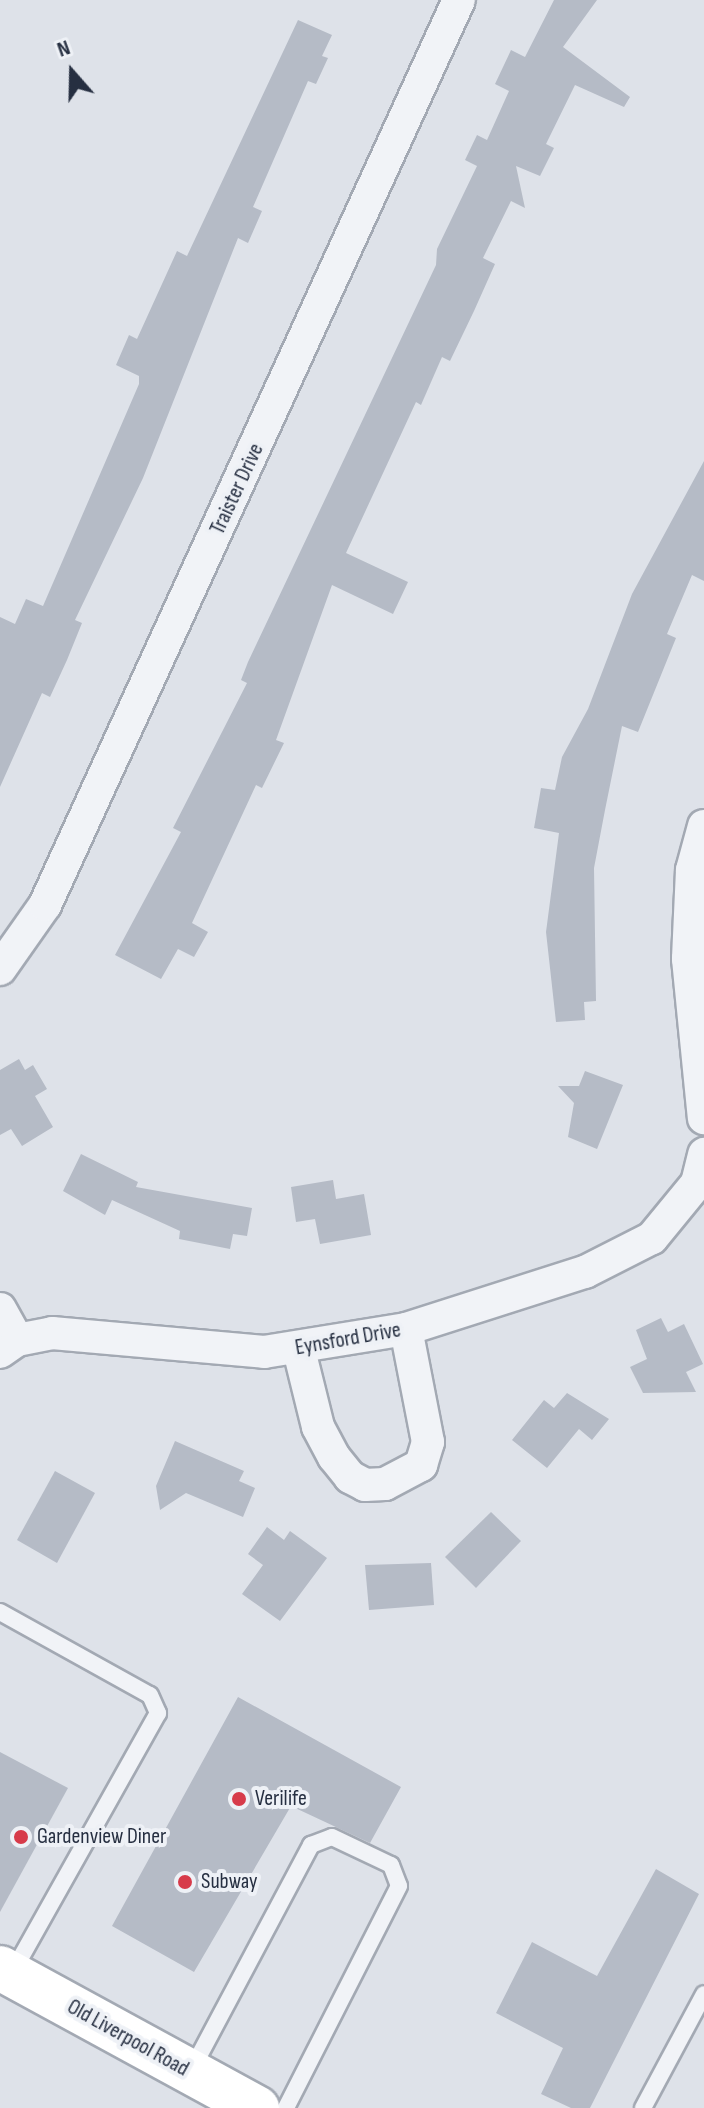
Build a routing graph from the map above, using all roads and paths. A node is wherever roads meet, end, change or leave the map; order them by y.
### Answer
1 (459, 0) edge
2 (704, 826) edge
3 (0, 969) edge
4 (704, 1118) edge
5 (704, 1154) edge
6 (0, 1309) edge
7 (406, 1329) junction
8 (9, 1346) edge
9 (299, 1350) junction
10 (0, 1612) edge
11 (6, 1971) edge
12 (704, 1994) edge
13 (190, 2073) junction
14 (257, 2108) edge
15 (286, 2108) edge
16 (643, 2108) edge

1 - 3 street, Traister Drive
2 - 4 street
5 - 7 street, Eynsford Drive
6 - 8 street
7 - 9 street, Eynsford Drive
7 - 9 street
8 - 9 street, Eynsford Drive
10 - 11 lane
11 - 13 main road, Old Liverpool Road
12 - 16 lane
13 - 14 main road, Old Liverpool Road
13 - 15 lane

